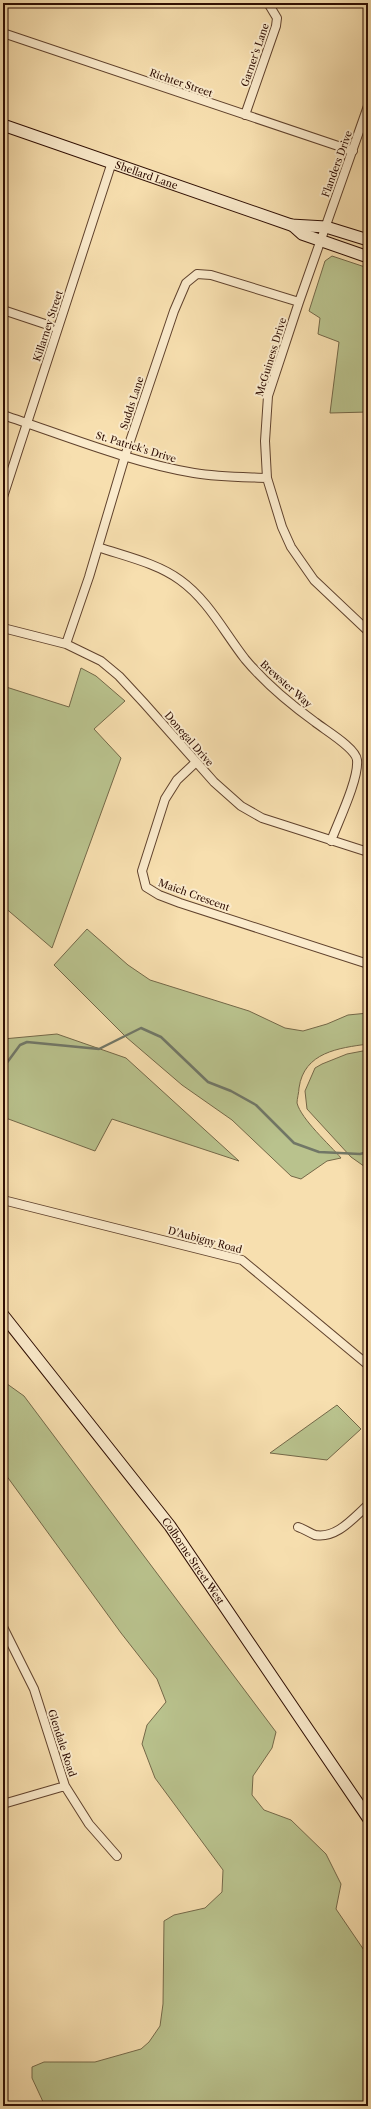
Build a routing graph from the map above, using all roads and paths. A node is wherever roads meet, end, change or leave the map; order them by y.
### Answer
1 (268, 3) edge
2 (3, 33) edge
3 (368, 106) edge
4 (245, 116) junction
5 (3, 125) edge
6 (353, 151) junction
7 (112, 162) junction
8 (291, 225) junction
9 (326, 227) junction
10 (368, 240) edge
11 (321, 241) junction
12 (368, 257) edge
13 (299, 302) junction
14 (3, 310) edge
15 (57, 328) junction
16 (3, 415) edge
17 (27, 423) junction
18 (125, 456) junction
19 (267, 478) junction
20 (3, 497) edge
21 (98, 547) junction
22 (3, 628) edge
23 (368, 631) edge
24 (66, 644) junction
25 (195, 763) junction
26 (331, 841) junction
27 (368, 852) edge
28 (368, 964) edge
29 (3, 1200) edge
30 (3, 1315) edge
31 (368, 1365) edge
32 (368, 1505) edge
33 (298, 1527) dead end
34 (3, 1627) edge
35 (65, 1786) junction
36 (3, 1804) edge
37 (368, 1818) edge
38 (117, 1856) dead end

1 - 4 street, Garner's Lane
2 - 4 street, Richter Street
3 - 6 street, Flanders Drive
4 - 6 street, Richter Street
5 - 7 main road, Shellard Lane
6 - 9 street, Flanders Drive
7 - 8 main road, Shellard Lane
7 - 15 street, Killarney Street
8 - 9 main road, Shellard Lane
8 - 11 main road, Shellard Lane
9 - 10 main road, Shellard Lane
9 - 11 street, McGuiness Drive
11 - 12 main road, Shellard Lane
11 - 13 street, McGuiness Drive
13 - 18 street, Sudds Lane
13 - 19 street, McGuiness Drive
14 - 15 street
15 - 17 street, Killarney Street
16 - 17 street, St. Patrick's Drive
17 - 18 street, St. Patrick's Drive
17 - 20 street, Killarney Street
18 - 19 street, St. Patrick's Drive
18 - 21 street, Sudds Lane
19 - 23 street, McGuiness Drive
21 - 24 street, Sudds Lane
21 - 26 street, Brewster Way
22 - 24 street, Donegal Drive
24 - 25 street, Donegal Drive
25 - 26 street, Donegal Drive
25 - 28 street, Maich Crescent
26 - 27 street, Donegal Drive
29 - 31 street, D'Aubigny Road
30 - 37 main road, Colborne Street West
32 - 33 street
34 - 35 street, Glendale Road
35 - 36 street
35 - 38 street, Glendale Road

